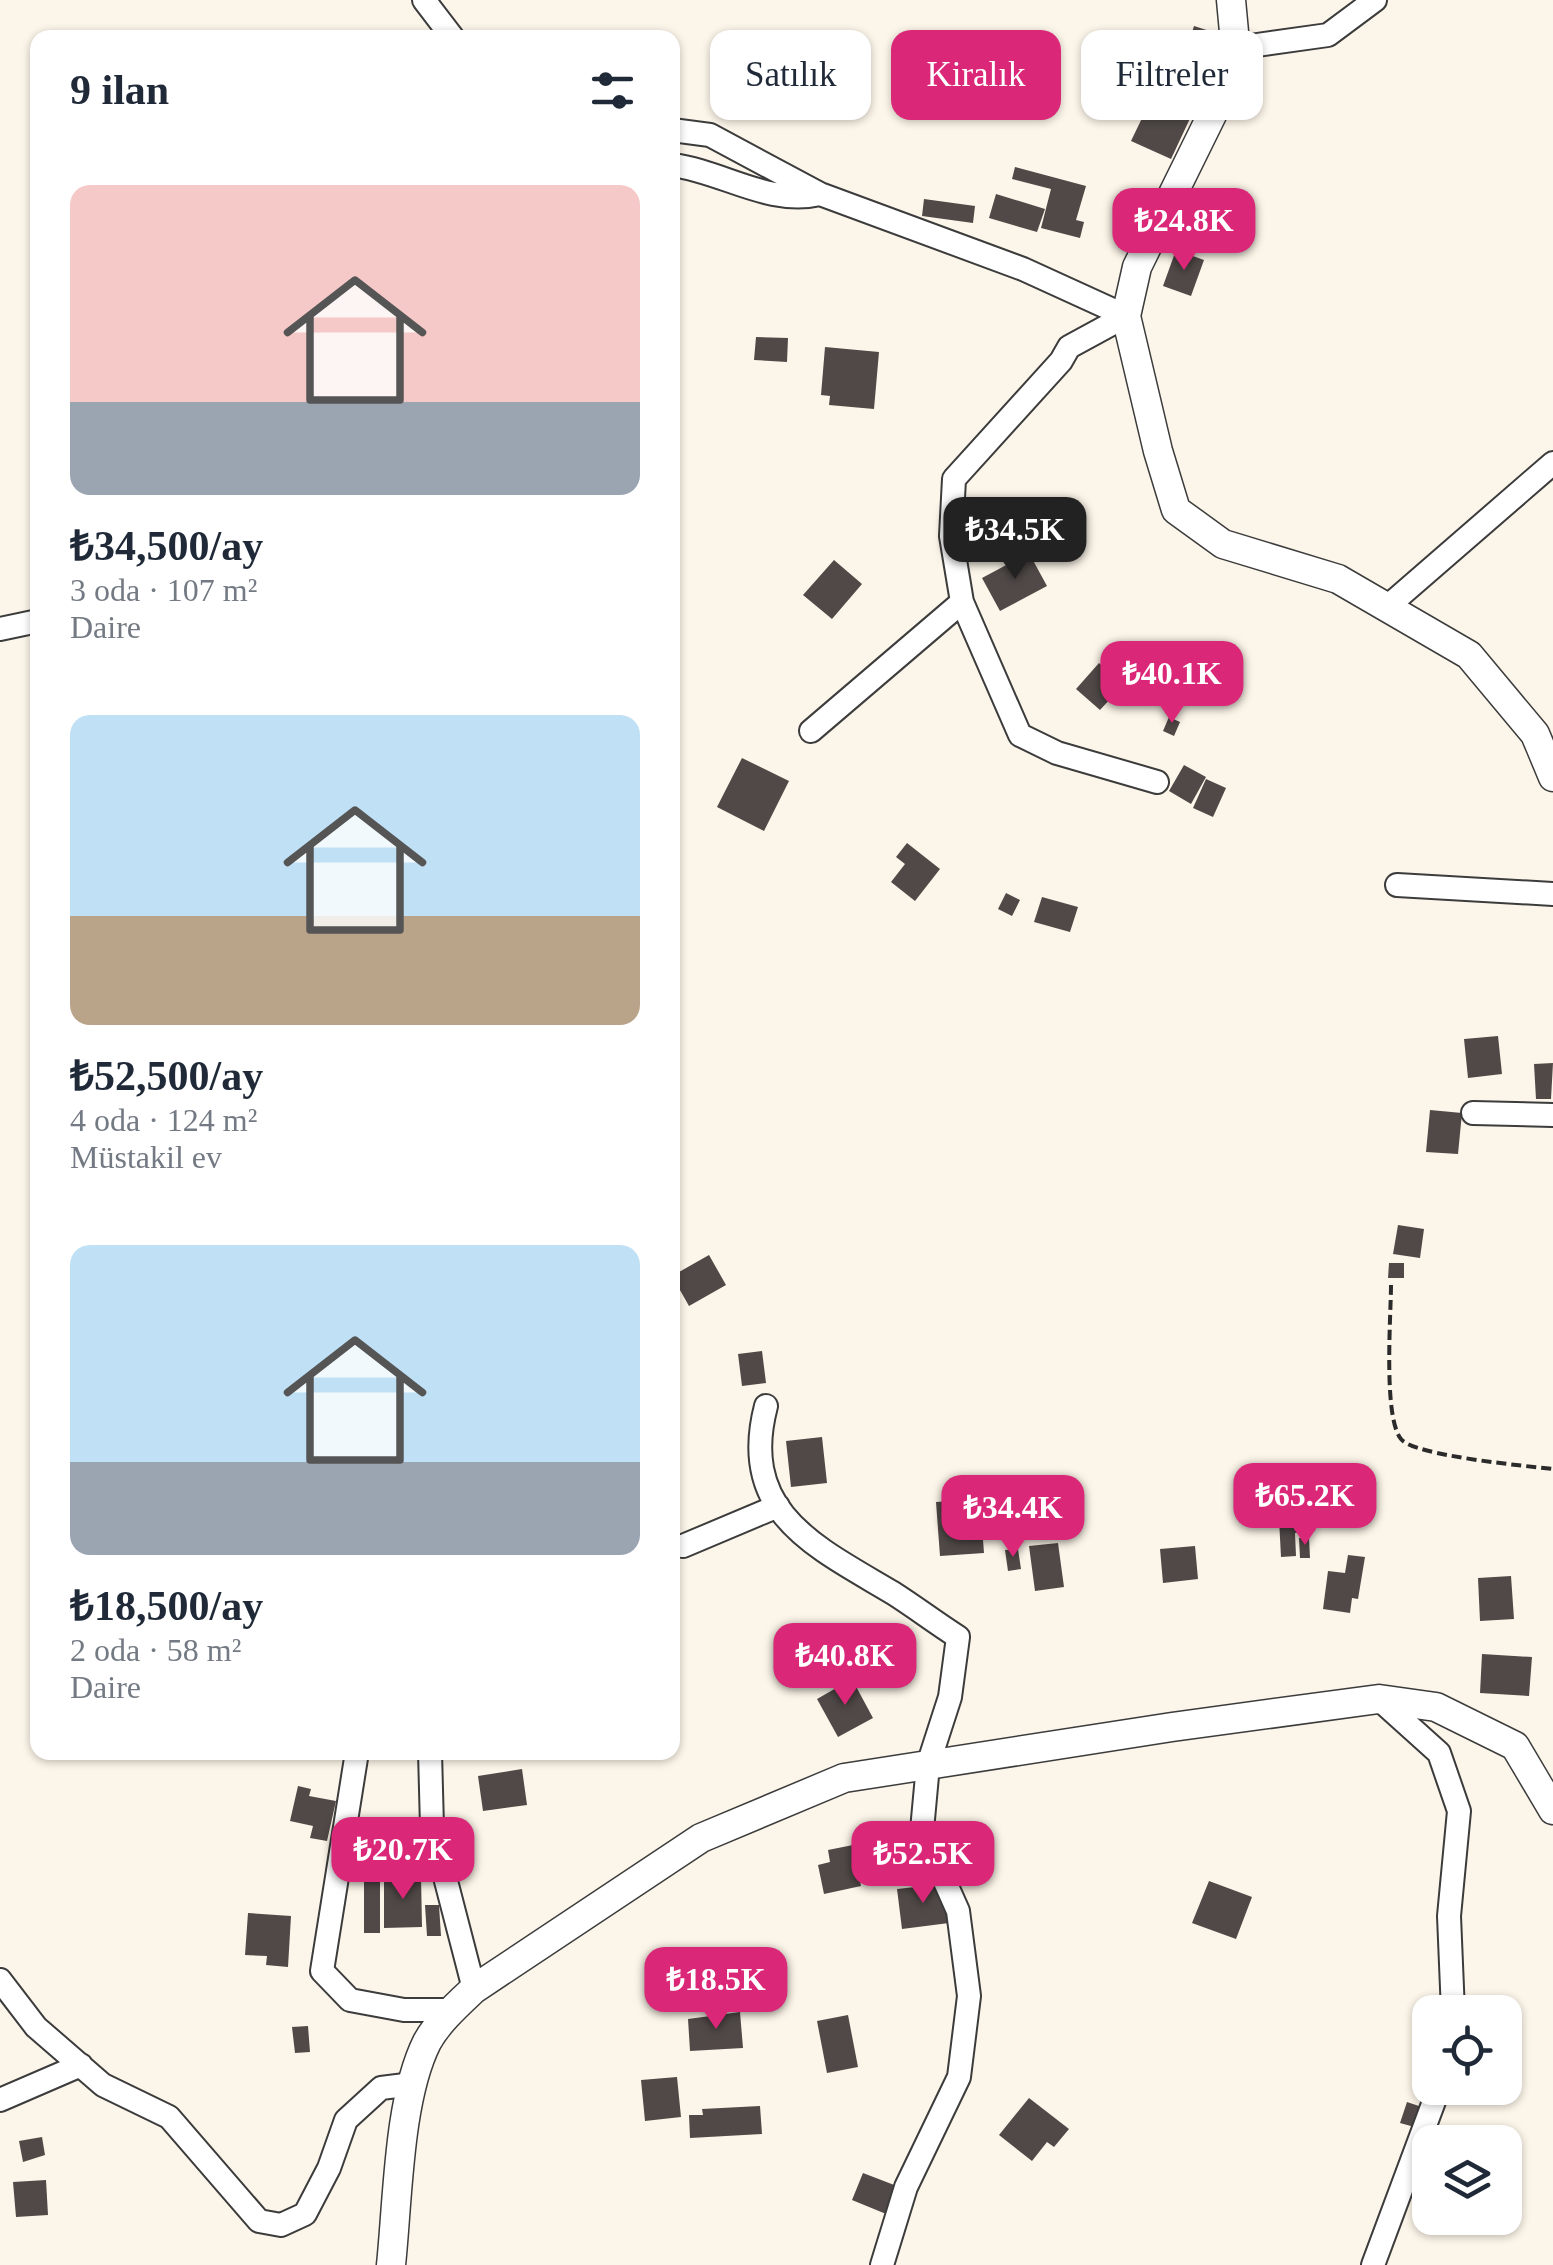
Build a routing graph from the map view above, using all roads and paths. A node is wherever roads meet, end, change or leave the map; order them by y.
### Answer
1 (424, 0) edge
2 (1230, 0) edge
3 (1375, 0) edge
4 (446, 30) edge
5 (1234, 30) edge
6 (1263, 44) edge
7 (1209, 120) edge
8 (680, 131) edge
9 (680, 167) edge
10 (820, 194) junction
11 (1126, 316) junction
12 (1553, 463) edge
13 (962, 602) junction
14 (1388, 608) junction
15 (30, 623) edge
16 (0, 629) edge
17 (811, 731) dead end
18 (1553, 777) edge
19 (1157, 782) dead end
20 (1397, 885) dead end
21 (1553, 894) edge
22 (1473, 1113) dead end
23 (1553, 1115) edge
24 (1391, 1284) dead end
25 (766, 1406) dead end
26 (1553, 1469) edge
27 (778, 1506) junction
28 (682, 1546) dead end
29 (1379, 1699) junction
30 (356, 1760) edge
31 (430, 1760) edge
32 (928, 1764) junction
33 (1553, 1810) edge
34 (0, 1980) edge
35 (474, 1989) junction
36 (1451, 1995) edge
37 (452, 2010) junction
38 (81, 2066) junction
39 (412, 2084) junction
40 (0, 2100) edge
41 (1432, 2105) edge
42 (392, 2265) edge
43 (882, 2265) edge
44 (1373, 2265) edge

1 - 4 street
2 - 5 street
3 - 6 street
7 - 11 street
8 - 10 street
9 - 10 street
10 - 11 street
11 - 13 street
11 - 14 street
12 - 14 street
13 - 17 street
13 - 19 street
14 - 18 street
15 - 16 street
20 - 21 street
22 - 23 street
24 - 26 path
25 - 27 street
27 - 28 street
27 - 32 street
29 - 32 street
29 - 33 street
29 - 36 street
30 - 37 street
31 - 35 street
32 - 35 street
32 - 43 street
34 - 38 street
35 - 37 street
37 - 39 street
38 - 39 street
38 - 40 street
39 - 42 street
41 - 44 street

